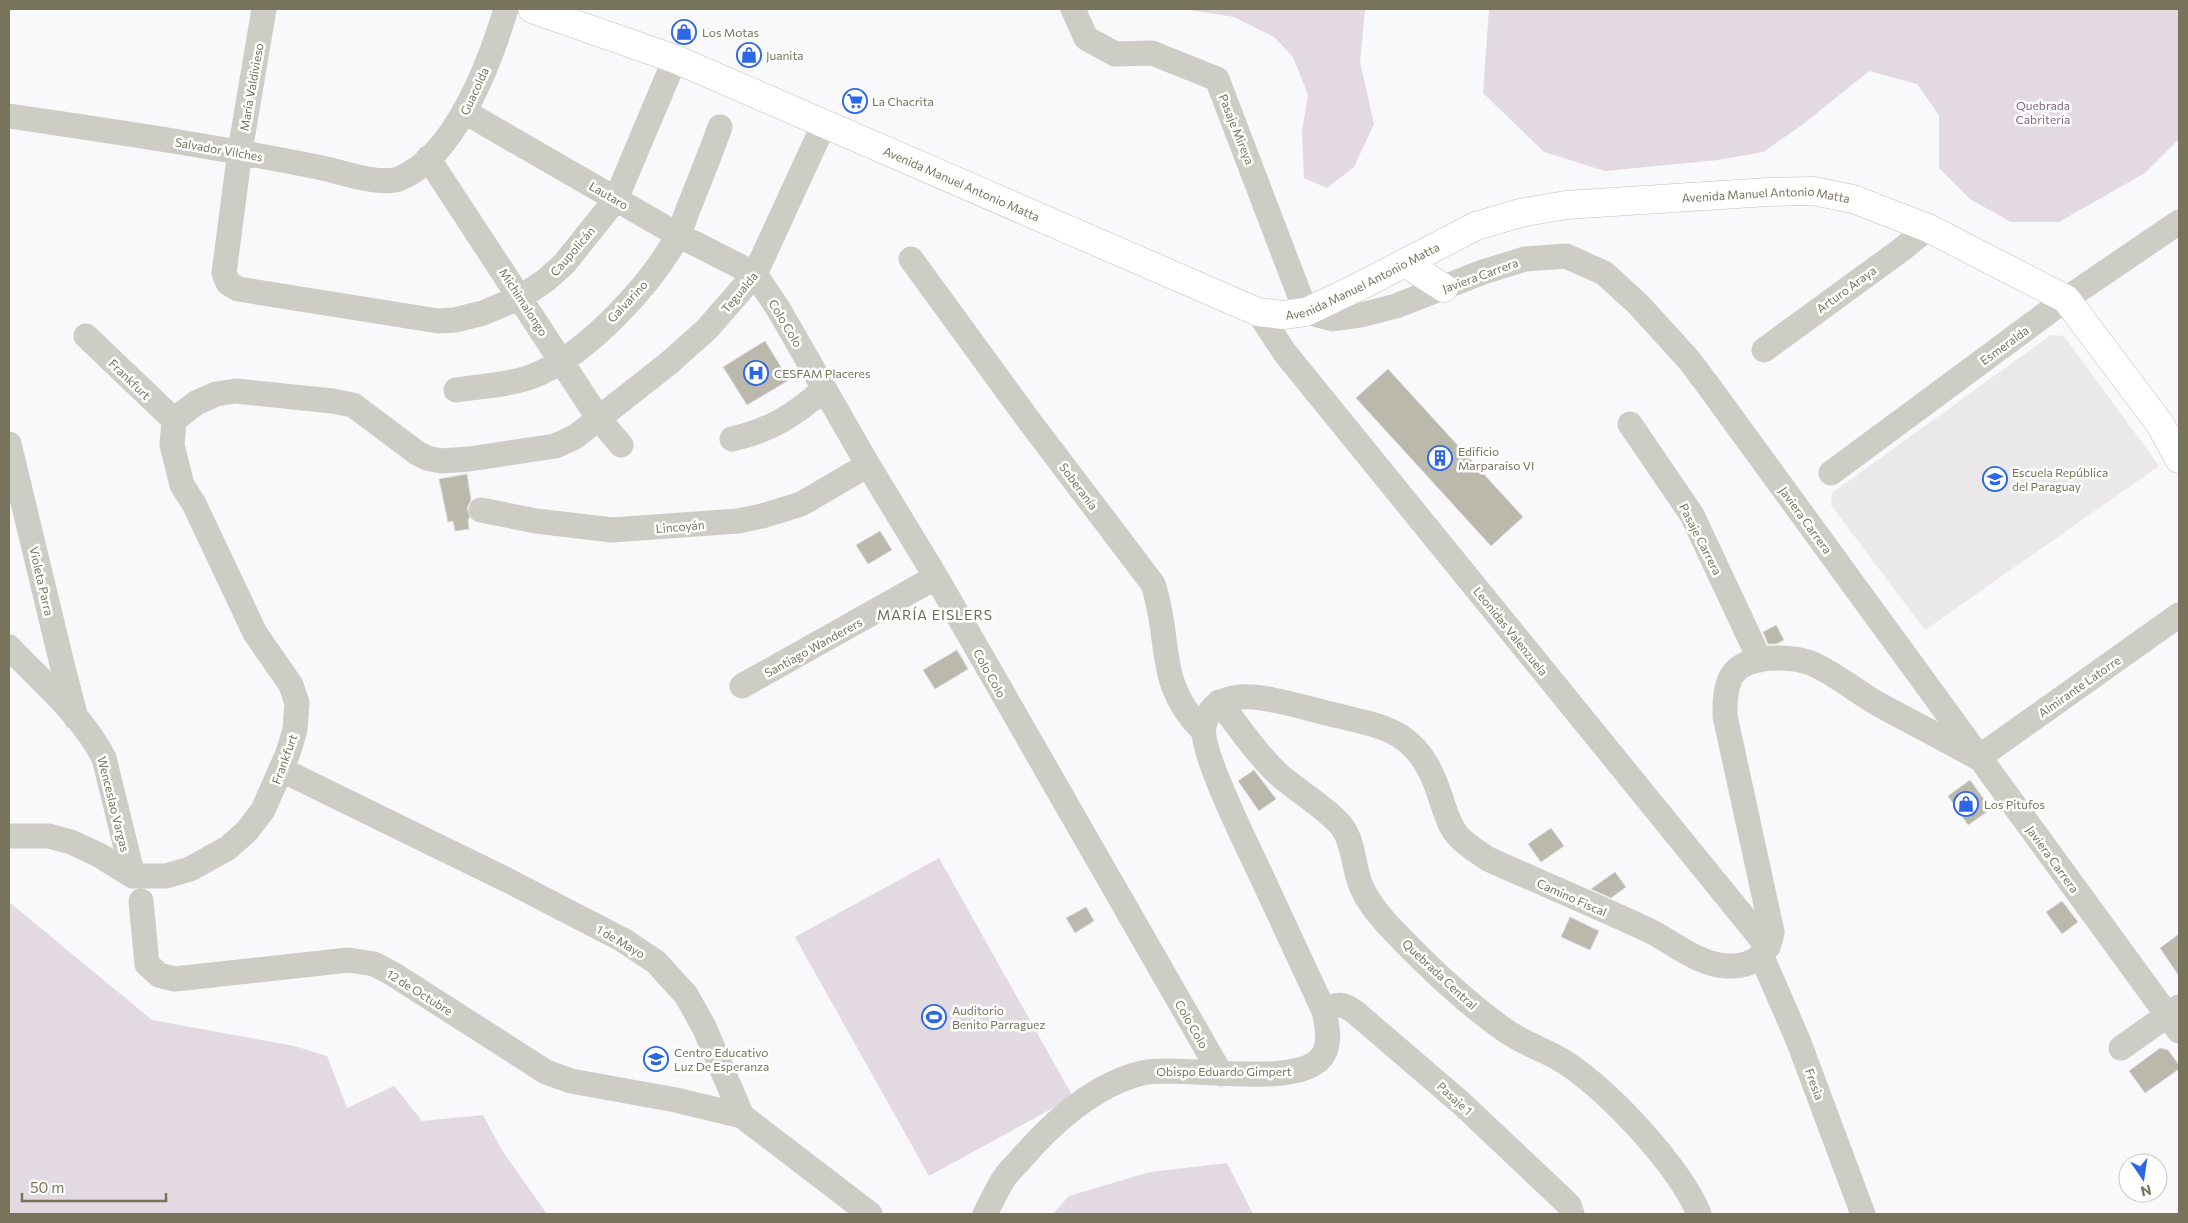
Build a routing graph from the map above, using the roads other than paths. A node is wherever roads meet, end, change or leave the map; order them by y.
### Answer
1 (264, 9) edge
2 (506, 9) edge
3 (532, 9) edge
4 (1073, 9) edge
5 (676, 59) junction
6 (465, 112) junction
7 (9, 116) edge
8 (824, 124) junction
9 (720, 128) dead end
10 (240, 151) junction
11 (426, 160) junction
12 (616, 199) junction
13 (2179, 222) edge
14 (1928, 228) junction
15 (678, 235) junction
16 (911, 259) dead end
17 (1405, 263) junction
18 (755, 274) junction
19 (228, 283) joint
20 (1444, 288) junction
21 (521, 297) junction
22 (2066, 299) junction
23 (1258, 312) junction
24 (1306, 312) junction
25 (86, 336) dead end
26 (1764, 350) dead end
27 (561, 360) junction
28 (824, 389) junction
29 (456, 390) dead end
30 (599, 419) junction
31 (174, 420) junction
32 (1630, 424) dead end
33 (2160, 424) junction
34 (732, 439) dead end
35 (2179, 442) edge
36 (9, 444) edge
37 (622, 445) dead end
38 (2179, 459) edge
39 (868, 465) junction
40 (1831, 473) dead end
41 (15, 496) edge
42 (480, 510) dead end
43 (936, 577) junction
44 (2179, 615) edge
45 (9, 647) edge
46 (1760, 660) junction
47 (742, 686) dead end
48 (1219, 702) junction
49 (76, 718) junction
50 (1203, 731) junction
51 (1978, 758) junction
52 (282, 770) junction
53 (9, 836) edge
54 (132, 876) junction
55 (141, 902) dead end
56 (1765, 952) junction
57 (1324, 1011) junction
58 (2175, 1017) edge
59 (2121, 1048) dead end
60 (1221, 1074) junction
61 (742, 1116) junction
62 (1569, 1211) edge
63 (870, 1214) edge
64 (985, 1214) edge
65 (1699, 1214) edge
66 (1863, 1214) edge

1 - 10 street, María Valdivieso
2 - 6 street, Guacolda
3 - 5 main road, Avenida Manuel Antonio Matta
4 - 24 street, Pasaje Mireya
5 - 8 main road, Avenida Manuel Antonio Matta
5 - 12 street, Caupolicán
6 - 11 street, Guacolda
6 - 12 street, Lautaro
7 - 10 street, Salvador Vilches
8 - 18 street, Tegualda
8 - 23 main road, Avenida Manuel Antonio Matta
9 - 15 street, Galvarino
10 - 11 street, Salvador Vilches
10 - 19 street, María Valdivieso
11 - 21 street, Michimalongo
12 - 15 street, Lautaro
12 - 21 street, Caupolicán
13 - 22 street, Esmeralda
14 - 17 main road, Avenida Manuel Antonio Matta
14 - 22 main road, Avenida Manuel Antonio Matta
14 - 26 street, Arturo Araya
15 - 18 street, Lautaro
15 - 27 street, Galvarino
16 - 50 street, Soberanía
17 - 20 main road
17 - 24 main road, Avenida Manuel Antonio Matta
18 - 28 street, Colo Colo
18 - 30 street, Tegualda
19 - 21 street, Caupolicán
20 - 24 street, Javiera Carrera
20 - 51 street, Javiera Carrera
21 - 27 street, Michimalongo
22 - 33 main road, Avenida Manuel Antonio Matta
22 - 40 street, Esmeralda
23 - 24 main road, Avenida Manuel Antonio Matta
23 - 56 street, Leonidas Valenzuela
25 - 31 street, Frankfurt
27 - 29 street, Galvarino
27 - 30 street, Michimalongo
28 - 34 street
28 - 39 street, Colo Colo
30 - 31 street
30 - 37 street, Michimalongo
31 - 52 street, Frankfurt
32 - 46 street, Pasaje Carrera
33 - 35 main road, Avenida Manuel Antonio Matta
33 - 38 main road, Avenida Manuel Antonio Matta
36 - 41 street, Violeta Parra
39 - 42 street, Lincoyán
39 - 43 street, Colo Colo
41 - 49 street, Violeta Parra
43 - 47 street, Santiago Wanderers
43 - 60 street, Colo Colo
44 - 51 street, Almirante Latorre
45 - 49 street, Wenceslao Vargas
46 - 51 street
46 - 56 street
48 - 50 street
48 - 56 street, Camino Fiscal
48 - 65 street, Quebrada Central
49 - 54 street, Wenceslao Vargas
50 - 57 street
51 - 58 street, Javiera Carrera
52 - 54 street, Frankfurt
52 - 61 street, 1 de Mayo
53 - 54 street
55 - 61 street, 12 de Octubre
56 - 66 street, Fresia
57 - 60 street, Obispo Eduardo Gimpert
57 - 62 street, Pasaje 1
58 - 59 street
60 - 64 street, Obispo Eduardo Gimpert
61 - 63 street, 1 de Mayo

